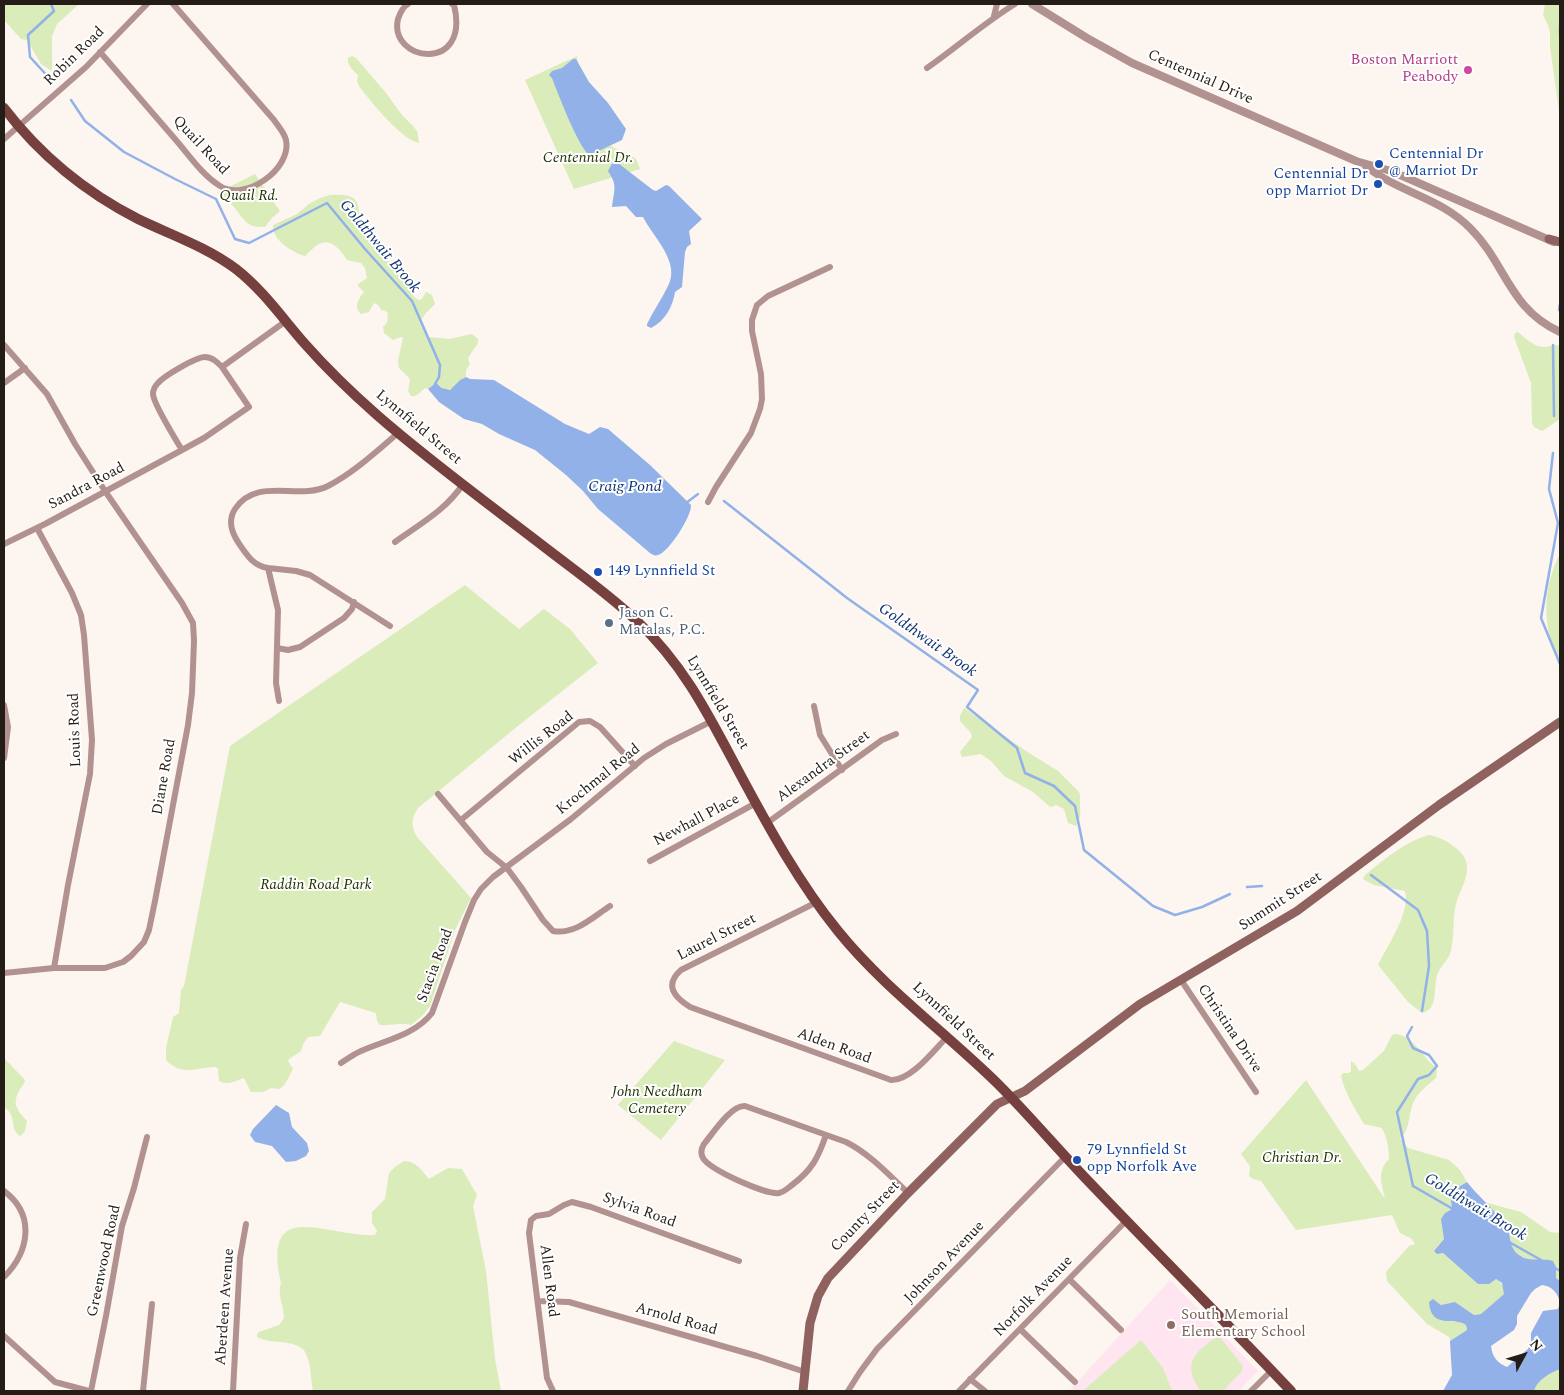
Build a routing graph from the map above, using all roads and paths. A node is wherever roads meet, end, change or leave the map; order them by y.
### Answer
1 (148, 4) edge
2 (173, 4) edge
3 (408, 4) edge
4 (454, 4) edge
5 (997, 4) edge
6 (1015, 4) edge
7 (1032, 4) edge
8 (994, 16) junction
9 (100, 52) junction
10 (927, 68) dead end
11 (4, 108) edge
12 (18, 126) junction
13 (4, 139) edge
14 (1365, 164) junction
15 (1548, 239) joint
16 (1560, 243) edge
17 (830, 266) dead end
18 (286, 321) junction
19 (1560, 332) edge
20 (4, 345) edge
21 (222, 367) junction
22 (25, 368) junction
23 (4, 383) edge
24 (398, 433) junction
25 (182, 450) junction
26 (462, 484) junction
27 (105, 492) junction
28 (708, 502) dead end
29 (37, 528) junction
30 (395, 542) dead end
31 (4, 544) edge
32 (268, 568) junction
33 (354, 602) junction
34 (390, 626) dead end
35 (277, 648) junction
36 (279, 701) dead end
37 (4, 705) edge
38 (814, 706) dead end
39 (5, 719) edge
40 (712, 721) junction
41 (1560, 722) edge
42 (896, 734) dead end
43 (4, 758) edge
44 (635, 766) junction
45 (842, 770) junction
46 (438, 794) dead end
47 (756, 803) junction
48 (460, 820) junction
49 (768, 823) junction
50 (650, 861) dead end
51 (507, 868) junction
52 (817, 902) junction
53 (610, 906) dead end
54 (54, 968) junction
55 (4, 973) edge
56 (1181, 980) junction
57 (700, 1010) joint
58 (948, 1036) junction
59 (341, 1063) dead end
60 (1256, 1092) dead end
61 (1011, 1098) junction
62 (826, 1135) junction
63 (147, 1137) dead end
64 (1066, 1156) junction
65 (4, 1191) edge
66 (908, 1193) junction
67 (531, 1220) joint
68 (1126, 1221) junction
69 (246, 1224) dead end
70 (739, 1261) dead end
71 (4, 1278) edge
72 (1069, 1280) junction
73 (539, 1301) junction
74 (152, 1304) dead end
75 (1020, 1329) junction
76 (1121, 1330) dead end
77 (4, 1336) edge
78 (1271, 1370) junction
79 (805, 1372) junction
80 (970, 1379) junction
81 (1075, 1382) dead end
82 (90, 1391) edge
83 (143, 1391) edge
84 (233, 1391) edge
85 (554, 1391) edge
86 (803, 1391) edge
87 (848, 1391) edge
88 (959, 1391) edge
89 (985, 1391) edge
90 (1251, 1391) edge
91 (1291, 1391) edge

1 - 9 street, Robin Road
2 - 9 street, Quail Road
3 - 4 street
5 - 8 street
6 - 8 street
7 - 14 street, Centennial Drive
8 - 10 street
9 - 12 street, Robin Road
11 - 12 main road, Lynnfield Street
12 - 13 street, Robin Road
12 - 18 main road, Lynnfield Street
14 - 15 street, Centennial Drive
14 - 19 street, Centennial Drive
15 - 16 main road
17 - 28 street
18 - 21 street
18 - 24 main road, Lynnfield Street
20 - 22 street, Diane Road
21 - 25 street, Sandra Road
21 - 25 street
22 - 23 street
22 - 27 street, Diane Road
24 - 26 main road, Lynnfield Street
24 - 32 street
25 - 27 street, Sandra Road
26 - 30 street
26 - 40 main road, Lynnfield Street
27 - 29 street, Sandra Road
27 - 54 street, Diane Road
29 - 31 street, Sandra Road
29 - 54 street, Louis Road
32 - 33 street
32 - 35 street
33 - 34 street
33 - 35 street
35 - 36 street
37 - 39 street
38 - 45 street
39 - 43 street
40 - 44 street, Krochmal Road
40 - 47 main road, Lynnfield Street
41 - 56 main road, Summit Street
42 - 45 street, Alexandra Street
44 - 48 street, Willis Road
44 - 51 street, Krochmal Road
45 - 49 street, Alexandra Street
46 - 48 street
47 - 49 main road, Lynnfield Street
47 - 50 street, Newhall Place
48 - 51 street
49 - 52 main road, Lynnfield Street
51 - 53 street
51 - 59 street, Stacia Road
52 - 57 street, Laurel Street
52 - 58 main road, Lynnfield Street
54 - 55 street, Diane Road
56 - 60 street, Christina Drive
56 - 61 main road, Summit Street
57 - 58 street, Alden Road
58 - 61 main road, Lynnfield Street
61 - 64 main road, Lynnfield Street
61 - 66 main road, County Street
62 - 62 street
62 - 66 street
63 - 82 street, Greenwood Road
64 - 68 main road, Lynnfield Street
64 - 87 street, Johnson Avenue
65 - 71 street
66 - 79 main road, County Street
67 - 70 street, Sylvia Road
67 - 73 street, Allen Road
68 - 72 street, Norfolk Avenue
68 - 78 main road, Lynnfield Street
69 - 84 street, Aberdeen Avenue
72 - 75 street, Norfolk Avenue
72 - 76 street
73 - 79 street, Arnold Road
73 - 85 street, Allen Road
74 - 83 street
75 - 80 street, Norfolk Avenue
75 - 81 street
77 - 82 street
78 - 90 street
78 - 91 main road, Lynnfield Street
79 - 86 main road, County Street
80 - 88 street, Norfolk Avenue
80 - 89 street

